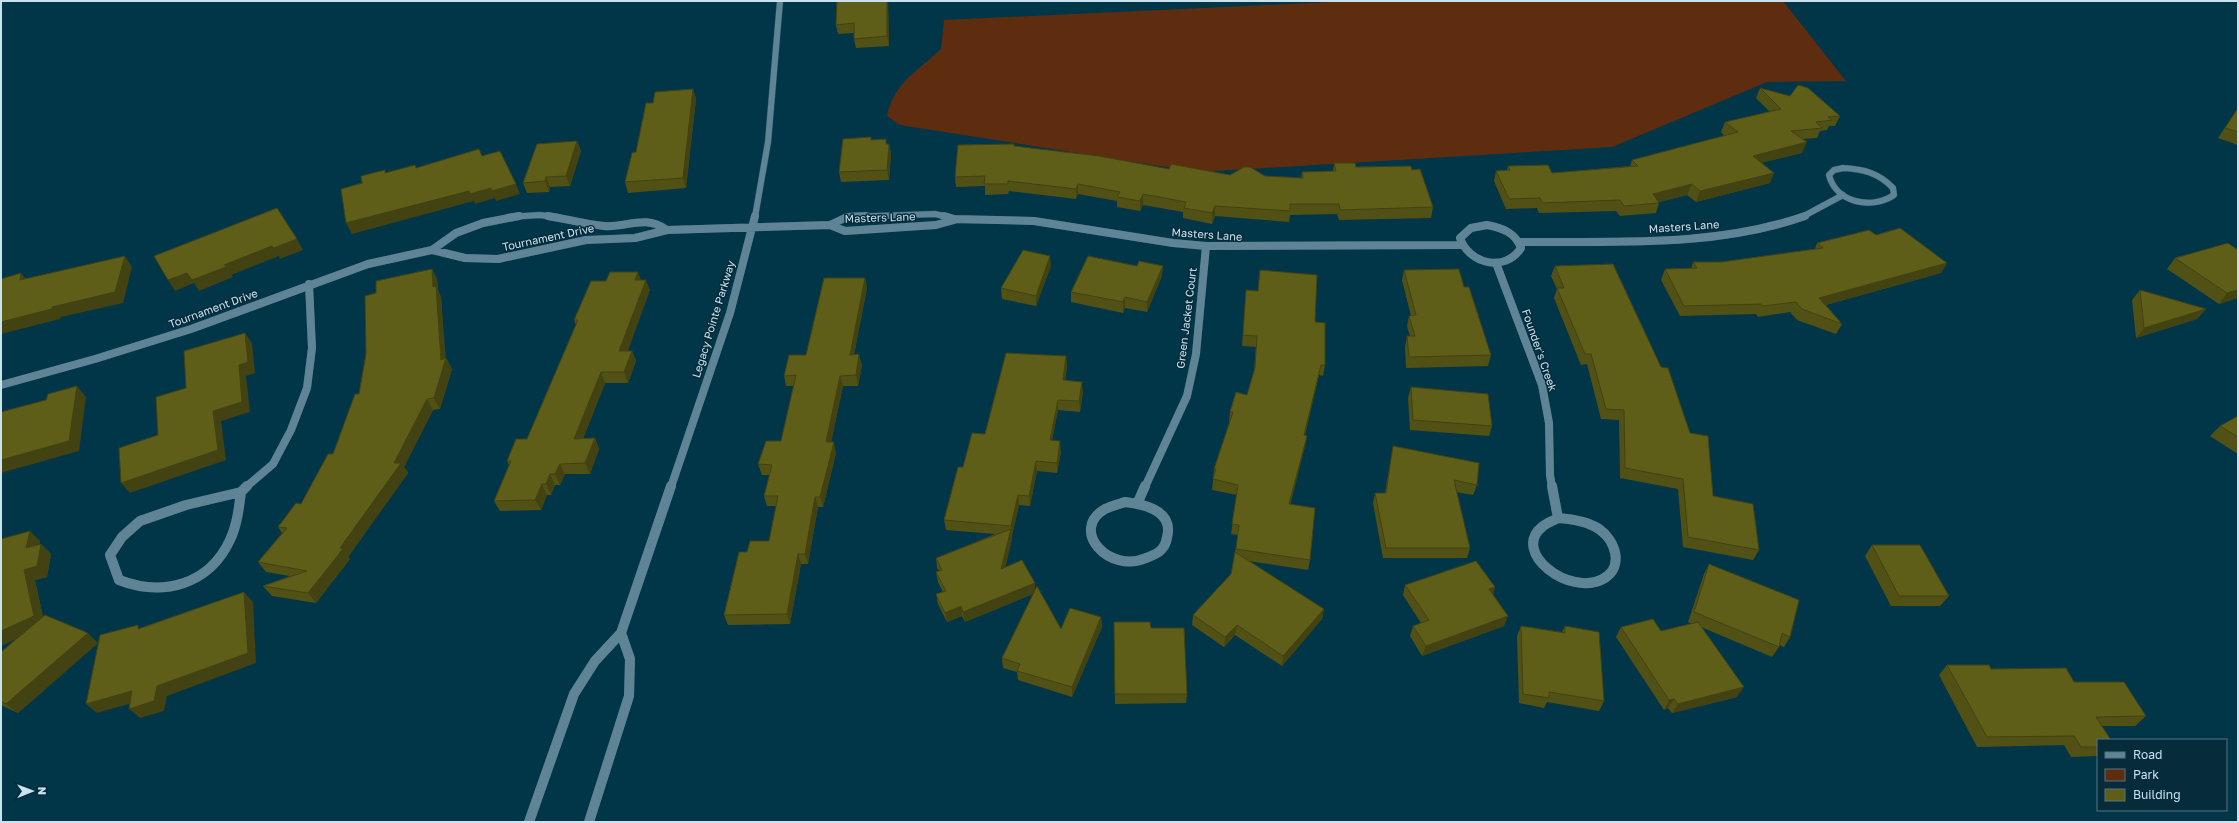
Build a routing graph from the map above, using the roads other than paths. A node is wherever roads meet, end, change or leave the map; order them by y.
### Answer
1 (780, 1) edge
2 (1843, 195) junction
3 (890, 216) junction
4 (954, 219) junction
5 (830, 225) junction
6 (605, 226) junction
7 (753, 228) junction
8 (889, 228) junction
9 (667, 230) junction
10 (600, 238) junction
11 (1519, 242) junction
12 (1461, 245) junction
13 (1206, 246) junction
14 (432, 250) junction
15 (1496, 263) junction
16 (309, 284) junction
17 (1, 385) edge
18 (241, 492) junction
19 (1138, 502) junction
20 (1558, 518) junction
21 (622, 633) junction
22 (528, 822) edge
23 (589, 822) edge

1 - 7 street, Legacy Pointe Parkway
2 - 2 street
2 - 11 street, Masters Lane
3 - 4 street, Masters Lane
3 - 5 street, Masters Lane
3 - 8 street
4 - 8 street, Masters Lane
4 - 13 street, Masters Lane
5 - 7 street, Masters Lane
5 - 8 street, Masters Lane
6 - 9 street, Tournament Drive
6 - 10 street
6 - 14 street, Tournament Drive
7 - 9 street, Tournament Drive
7 - 21 street, Legacy Pointe Parkway
9 - 10 street, Tournament Drive
10 - 14 street, Tournament Drive
11 - 12 street
11 - 15 street
12 - 13 street, Masters Lane
12 - 15 street
13 - 19 street, Green Jacket Court
14 - 16 street, Tournament Drive
15 - 20 street, Founder's Creek
16 - 17 street, Tournament Drive
16 - 18 street
18 - 18 street
19 - 19 street
20 - 20 street
21 - 22 street, Legacy Pointe Parkway
21 - 23 street

